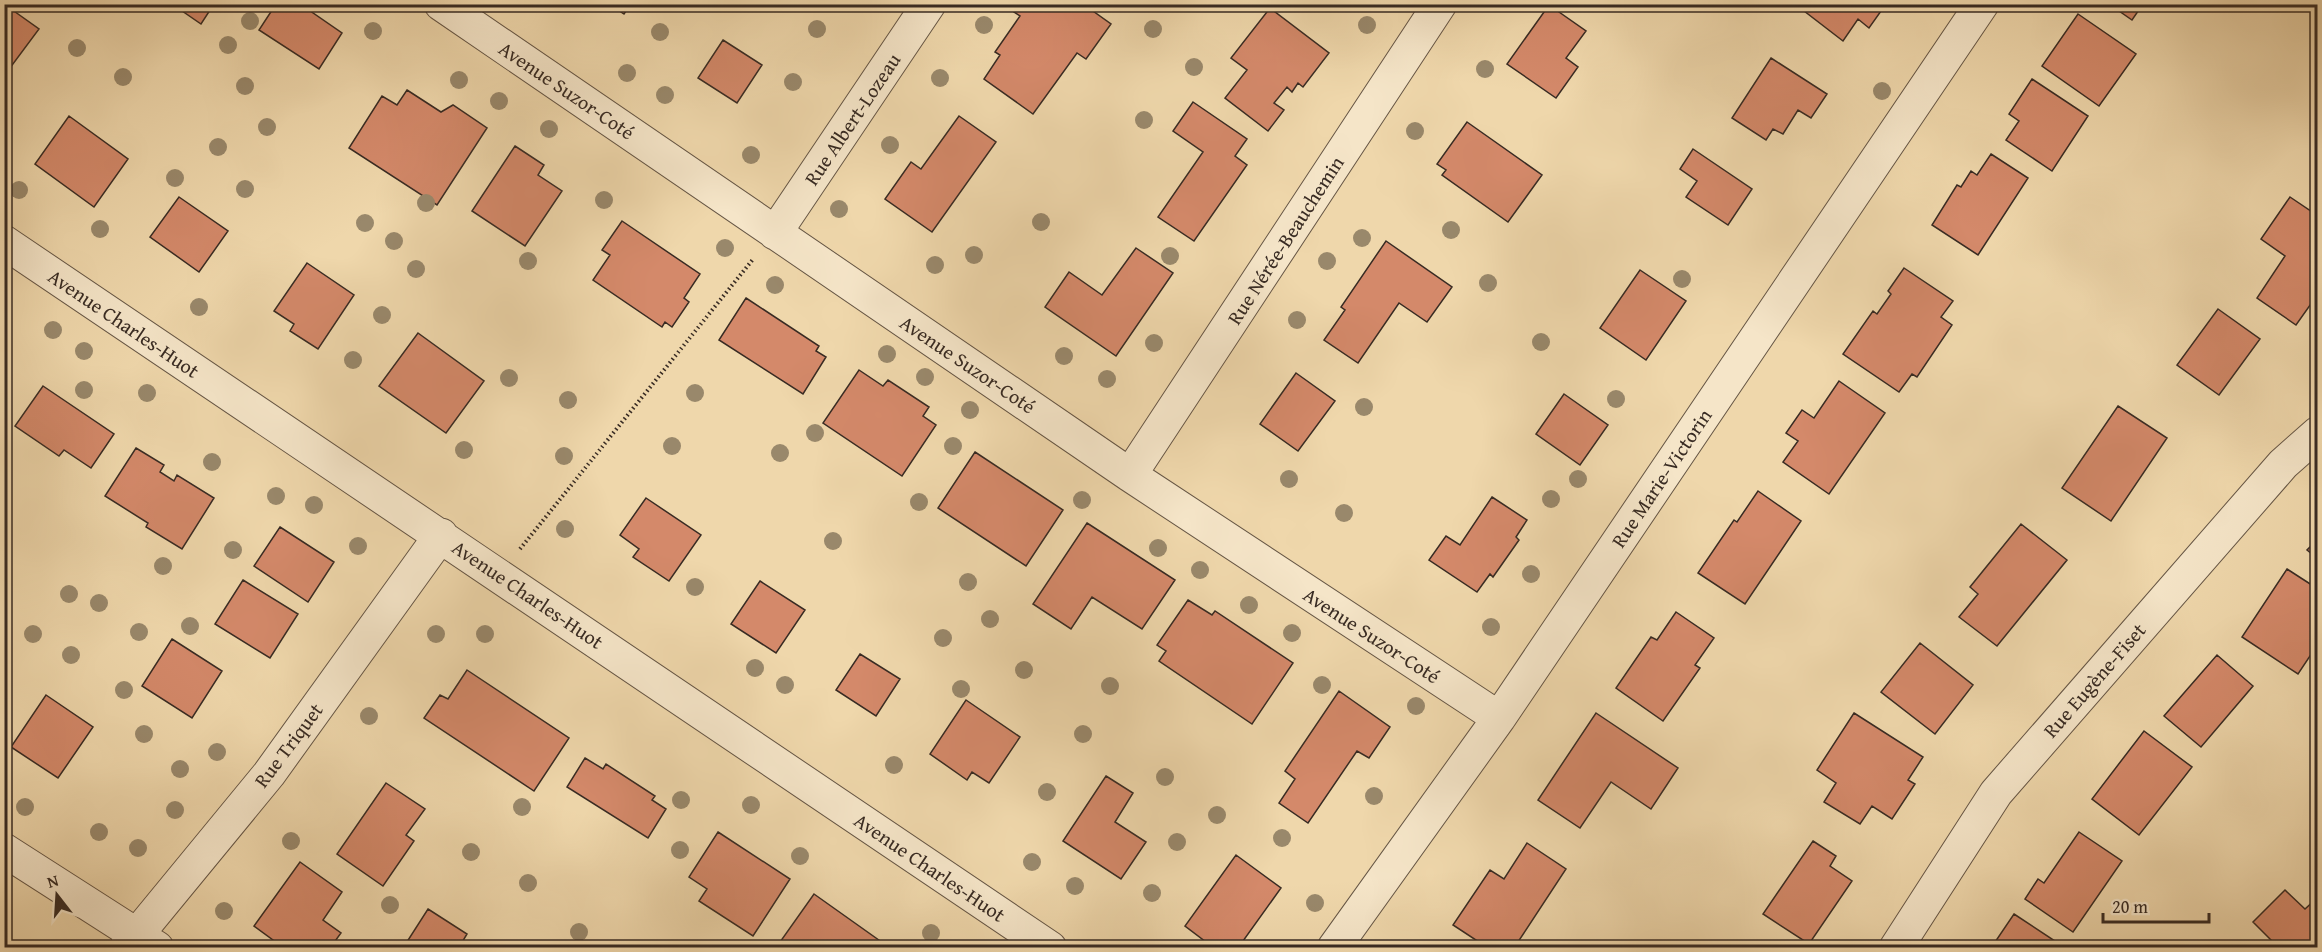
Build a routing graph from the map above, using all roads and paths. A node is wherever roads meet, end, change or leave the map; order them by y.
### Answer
1 (441, 4) edge
2 (929, 4) edge
3 (1440, 4) edge
4 (1982, 4) edge
5 (775, 233) junction
6 (4, 242) edge
7 (2318, 433) edge
8 (1130, 475) junction
9 (441, 535) junction
10 (499, 576) junction
11 (1499, 718) junction
12 (4, 850) edge
13 (140, 943) edge
14 (1050, 948) edge
15 (1334, 948) edge
16 (1896, 948) edge

1 - 5 street, Avenue Suzor-Coté
2 - 5 street, Rue Albert-Lozeau
3 - 8 street, Rue Nérée-Beauchemin
4 - 11 street, Rue Marie-Victorin
5 - 8 street, Avenue Suzor-Coté
5 - 10 path
6 - 9 street, Avenue Charles-Huot
7 - 16 street, Rue Eugène-Fiset
8 - 11 street, Avenue Suzor-Coté
9 - 10 street, Avenue Charles-Huot
9 - 13 street, Rue Triquet
10 - 14 street, Avenue Charles-Huot
11 - 15 street, Rue Marie-Victorin
12 - 13 street

